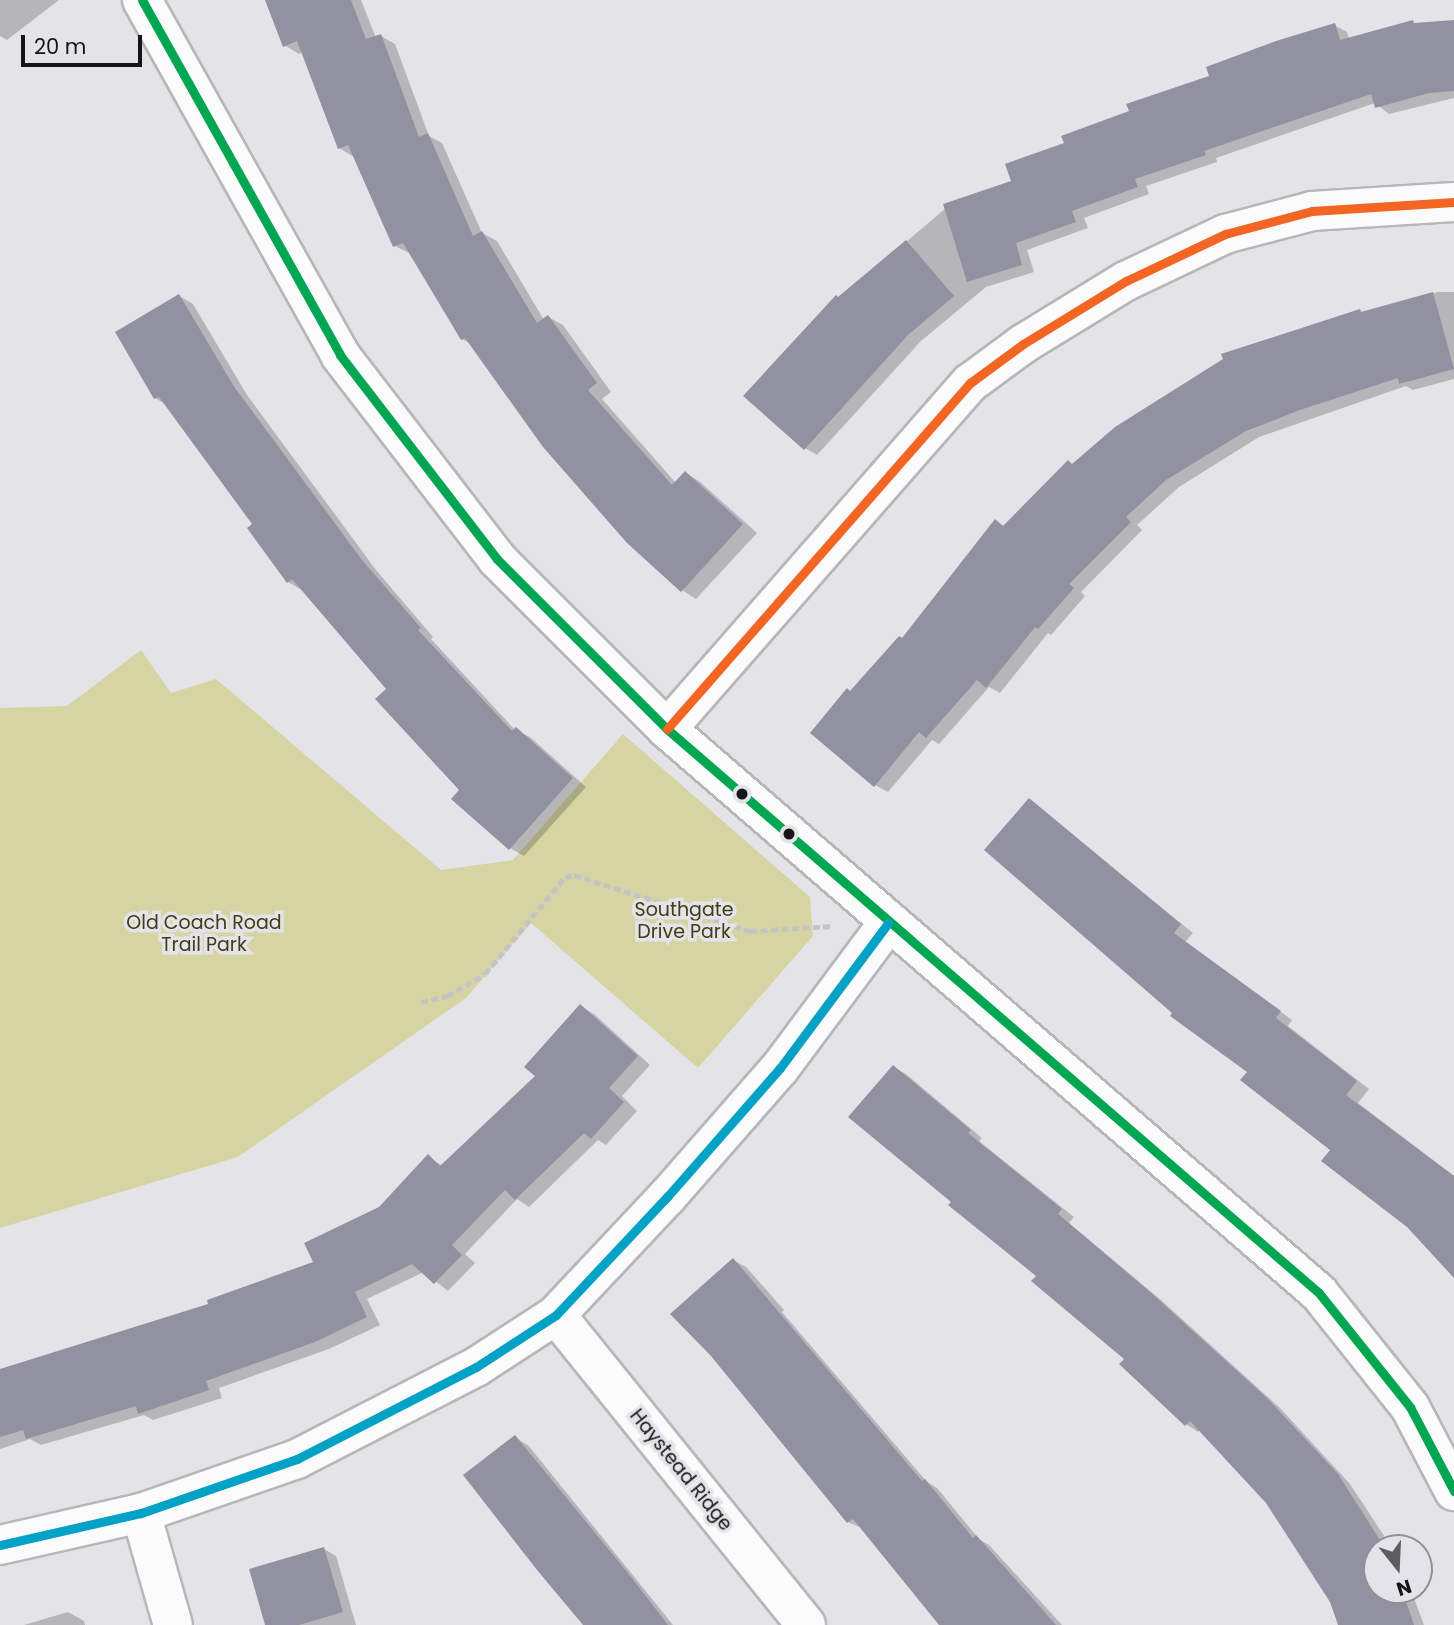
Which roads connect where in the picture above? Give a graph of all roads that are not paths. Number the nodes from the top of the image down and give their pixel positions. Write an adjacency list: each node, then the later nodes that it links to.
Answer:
1 (142, 0): 3 (street)
2 (1454, 202): 3 (street)
3 (667, 729): 4 (street)
4 (888, 923): 5 (street); 6 (street)
5 (556, 1315): 7 (street); 10 (street, Haystead Ridge)
6 (1454, 1490)
7 (141, 1513): 8 (street); 9 (street)
8 (0, 1545)
9 (173, 1625)
10 (806, 1625)

